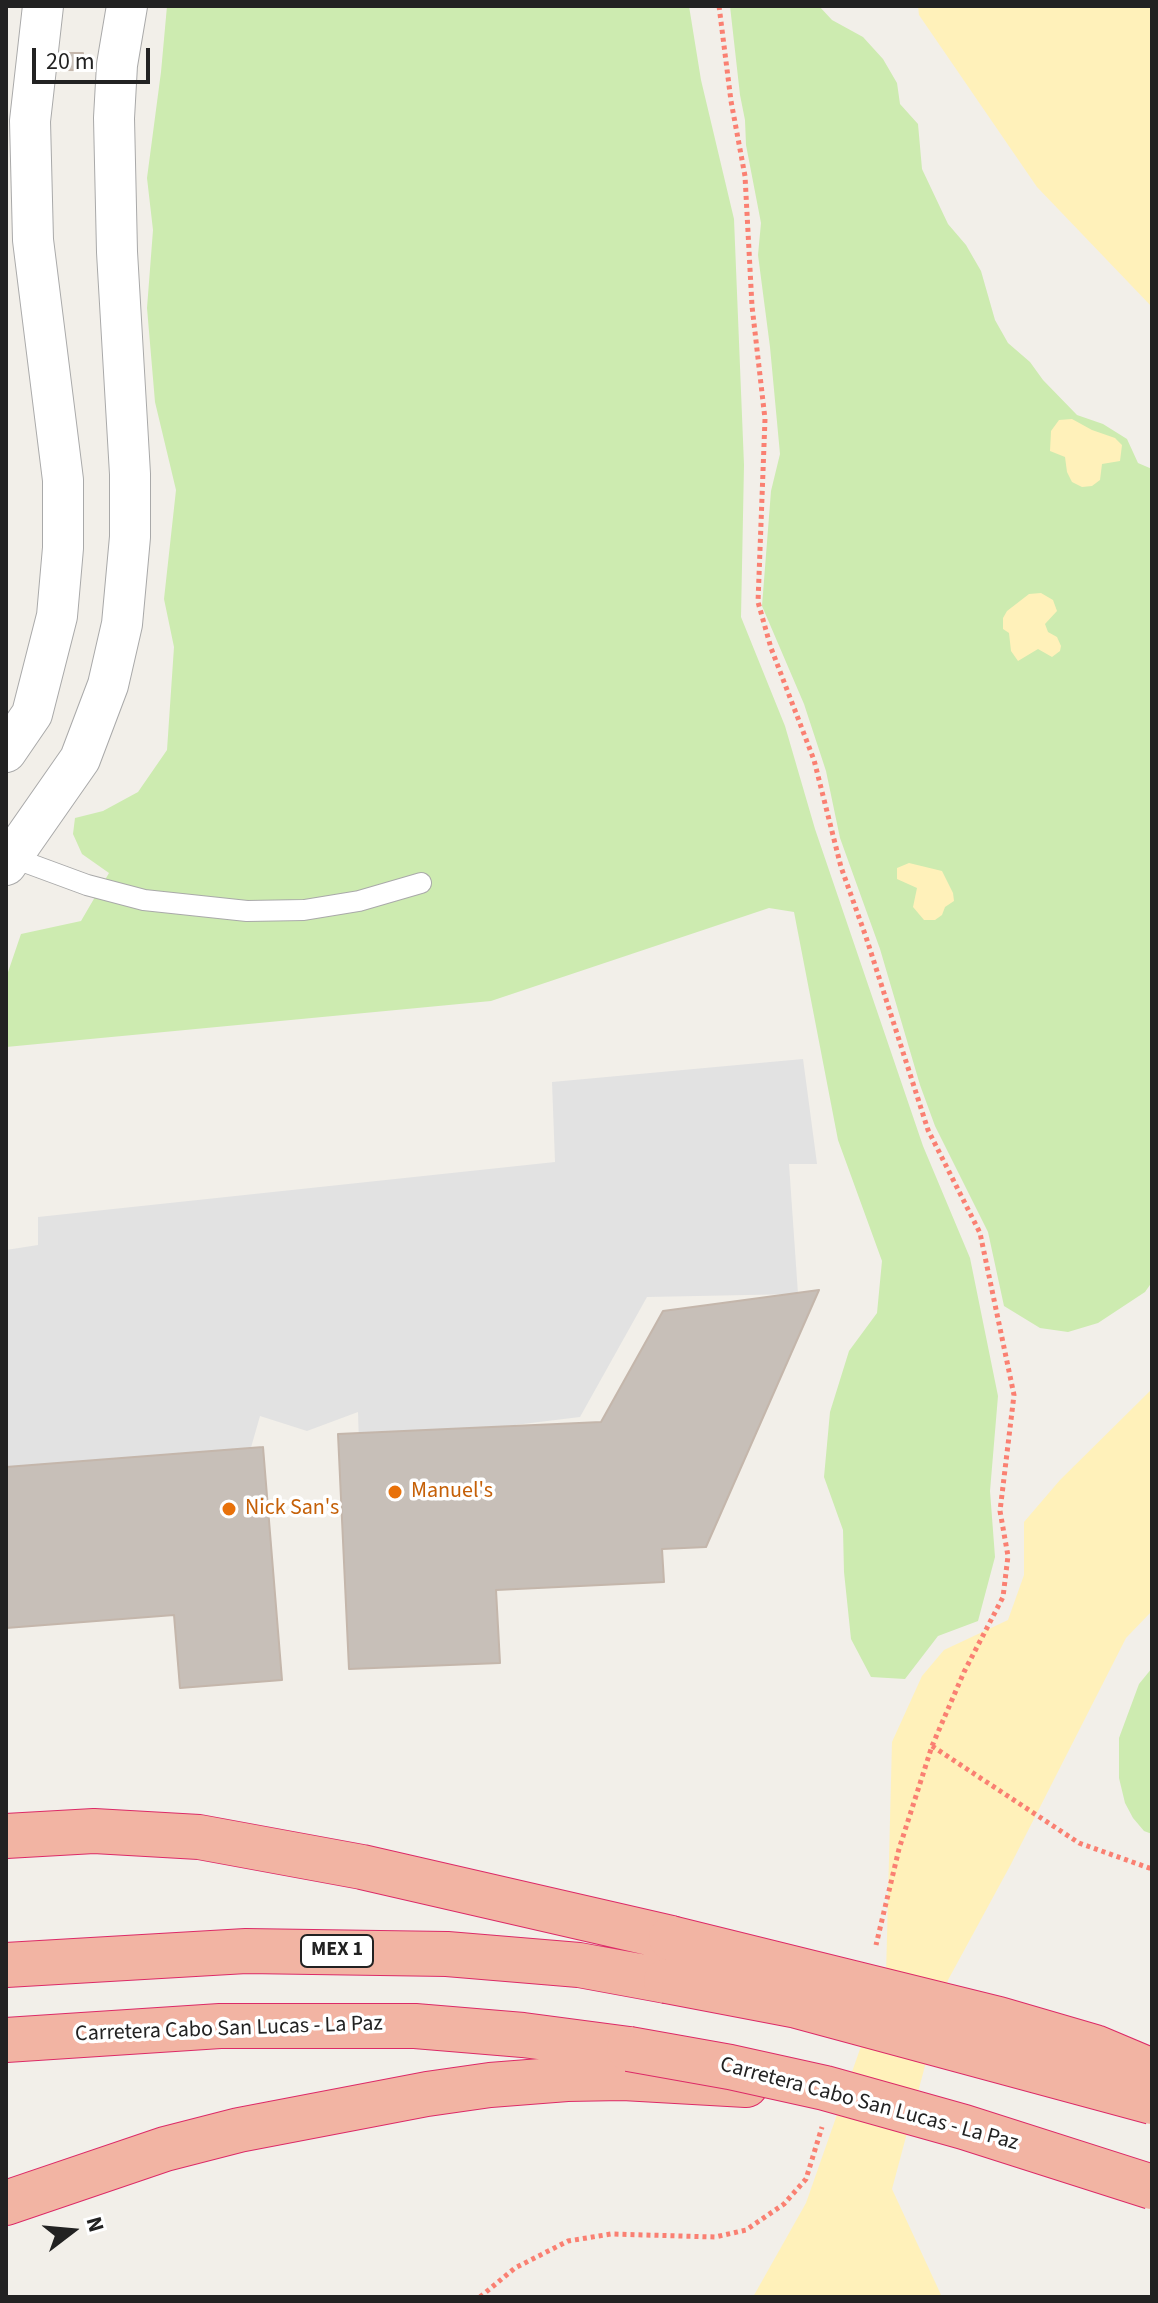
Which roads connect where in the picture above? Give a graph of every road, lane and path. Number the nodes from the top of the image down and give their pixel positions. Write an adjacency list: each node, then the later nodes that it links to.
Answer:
1 (43, 6): 4 (street)
2 (127, 6): 5 (street)
3 (719, 6): 7 (path)
4 (6, 752)
5 (8, 858): 6 (lane)
6 (421, 883)
7 (932, 1746): 9 (path); 10 (path)
8 (6, 1836): 14 (highway, bridge)
9 (1152, 1869)
10 (874, 1951)
11 (6, 1965): 15 (highway, MEX 1, bridge)
12 (6, 2040): 13 (highway, Carretera Cabo San Lucas - La Paz)
13 (626, 2064): 17 (highway, Carretera Cabo San Lucas - La Paz, bridge); 18 (highway)
14 (1152, 2071)
15 (1152, 2102)
16 (806, 2179): 19 (path)
17 (1152, 2187)
18 (6, 2203)
19 (480, 2297)

